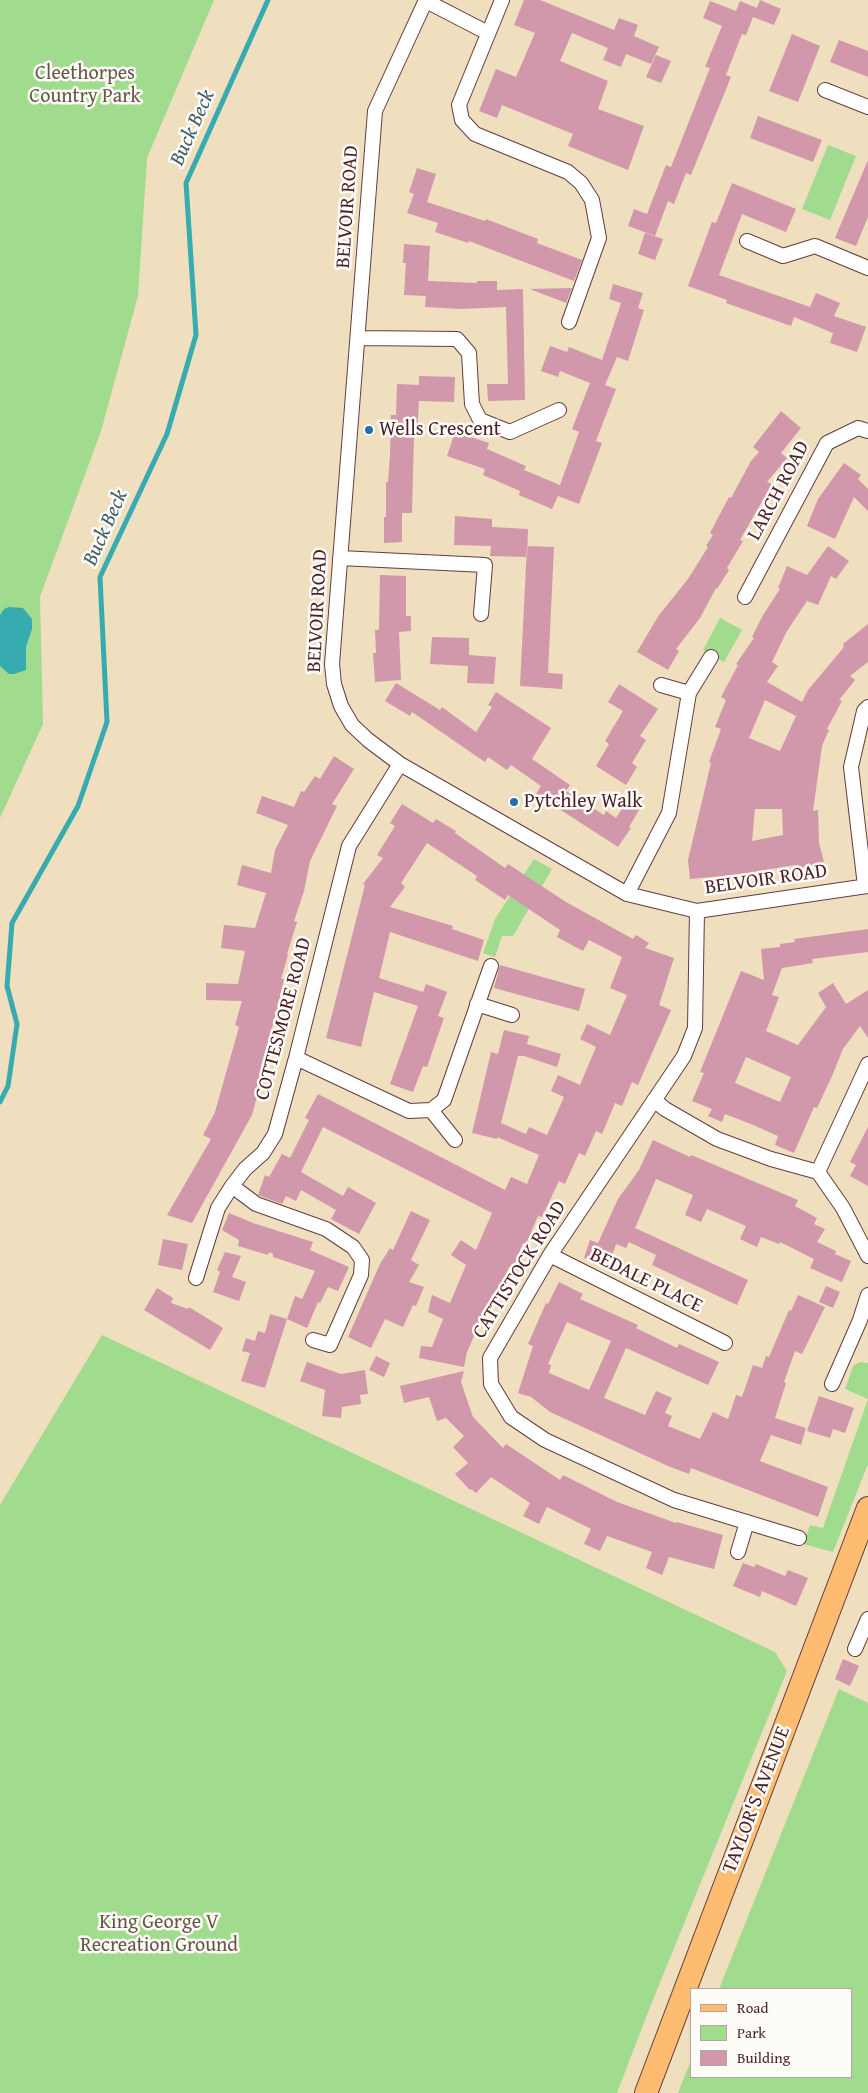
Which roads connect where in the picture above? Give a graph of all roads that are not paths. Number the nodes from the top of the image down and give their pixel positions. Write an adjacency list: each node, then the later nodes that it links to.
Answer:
1 (426, 0): 3 (street); 9 (street, BELVOIR ROAD)
2 (502, 0): 3 (street)
3 (488, 33): 8 (street)
4 (825, 90): 5 (street)
5 (868, 107)
6 (747, 241): 7 (street)
7 (868, 268)
8 (568, 322)
9 (358, 338): 10 (street); 12 (street, BELVOIR ROAD)
10 (559, 410)
11 (868, 431): 13 (street, LARCH ROAD)
12 (340, 558): 14 (street); 19 (street, BELVOIR ROAD)
13 (745, 597)
14 (481, 614)
15 (712, 657): 17 (street)
16 (661, 685): 17 (street)
17 (689, 693): 21 (street)
18 (868, 707): 20 (street)
19 (400, 764): 21 (street, BELVOIR ROAD); 26 (street, COTTESMORE ROAD)
20 (867, 886): 22 (street, BELVOIR ROAD)
21 (627, 894): 22 (street, BELVOIR ROAD)
22 (697, 911): 28 (street, CATTISTOCK ROAD)
23 (491, 966): 24 (street)
24 (476, 1004): 25 (street); 29 (street)
25 (512, 1015)
26 (296, 1058): 29 (street); 32 (street, COTTESMORE ROAD)
27 (868, 1064): 31 (street)
28 (654, 1100): 31 (street); 33 (street, CATTISTOCK ROAD)
29 (430, 1110): 30 (street)
30 (455, 1140)
31 (818, 1172): 34 (street)
32 (232, 1186): 35 (street, COTTESMORE ROAD); 37 (street)
33 (550, 1255): 38 (street, BEDALE PLACE); 41 (street, CATTISTOCK ROAD)
34 (868, 1256)
35 (196, 1278)
36 (868, 1295): 39 (street)
37 (312, 1340)
38 (725, 1343)
39 (832, 1384)
40 (868, 1508): 46 (main road, TAYLOR'S AVENUE)
41 (747, 1522): 42 (street, CATTISTOCK ROAD); 43 (street)
42 (799, 1538)
43 (738, 1552)
44 (868, 1620): 45 (street)
45 (855, 1649)
46 (646, 2093)

